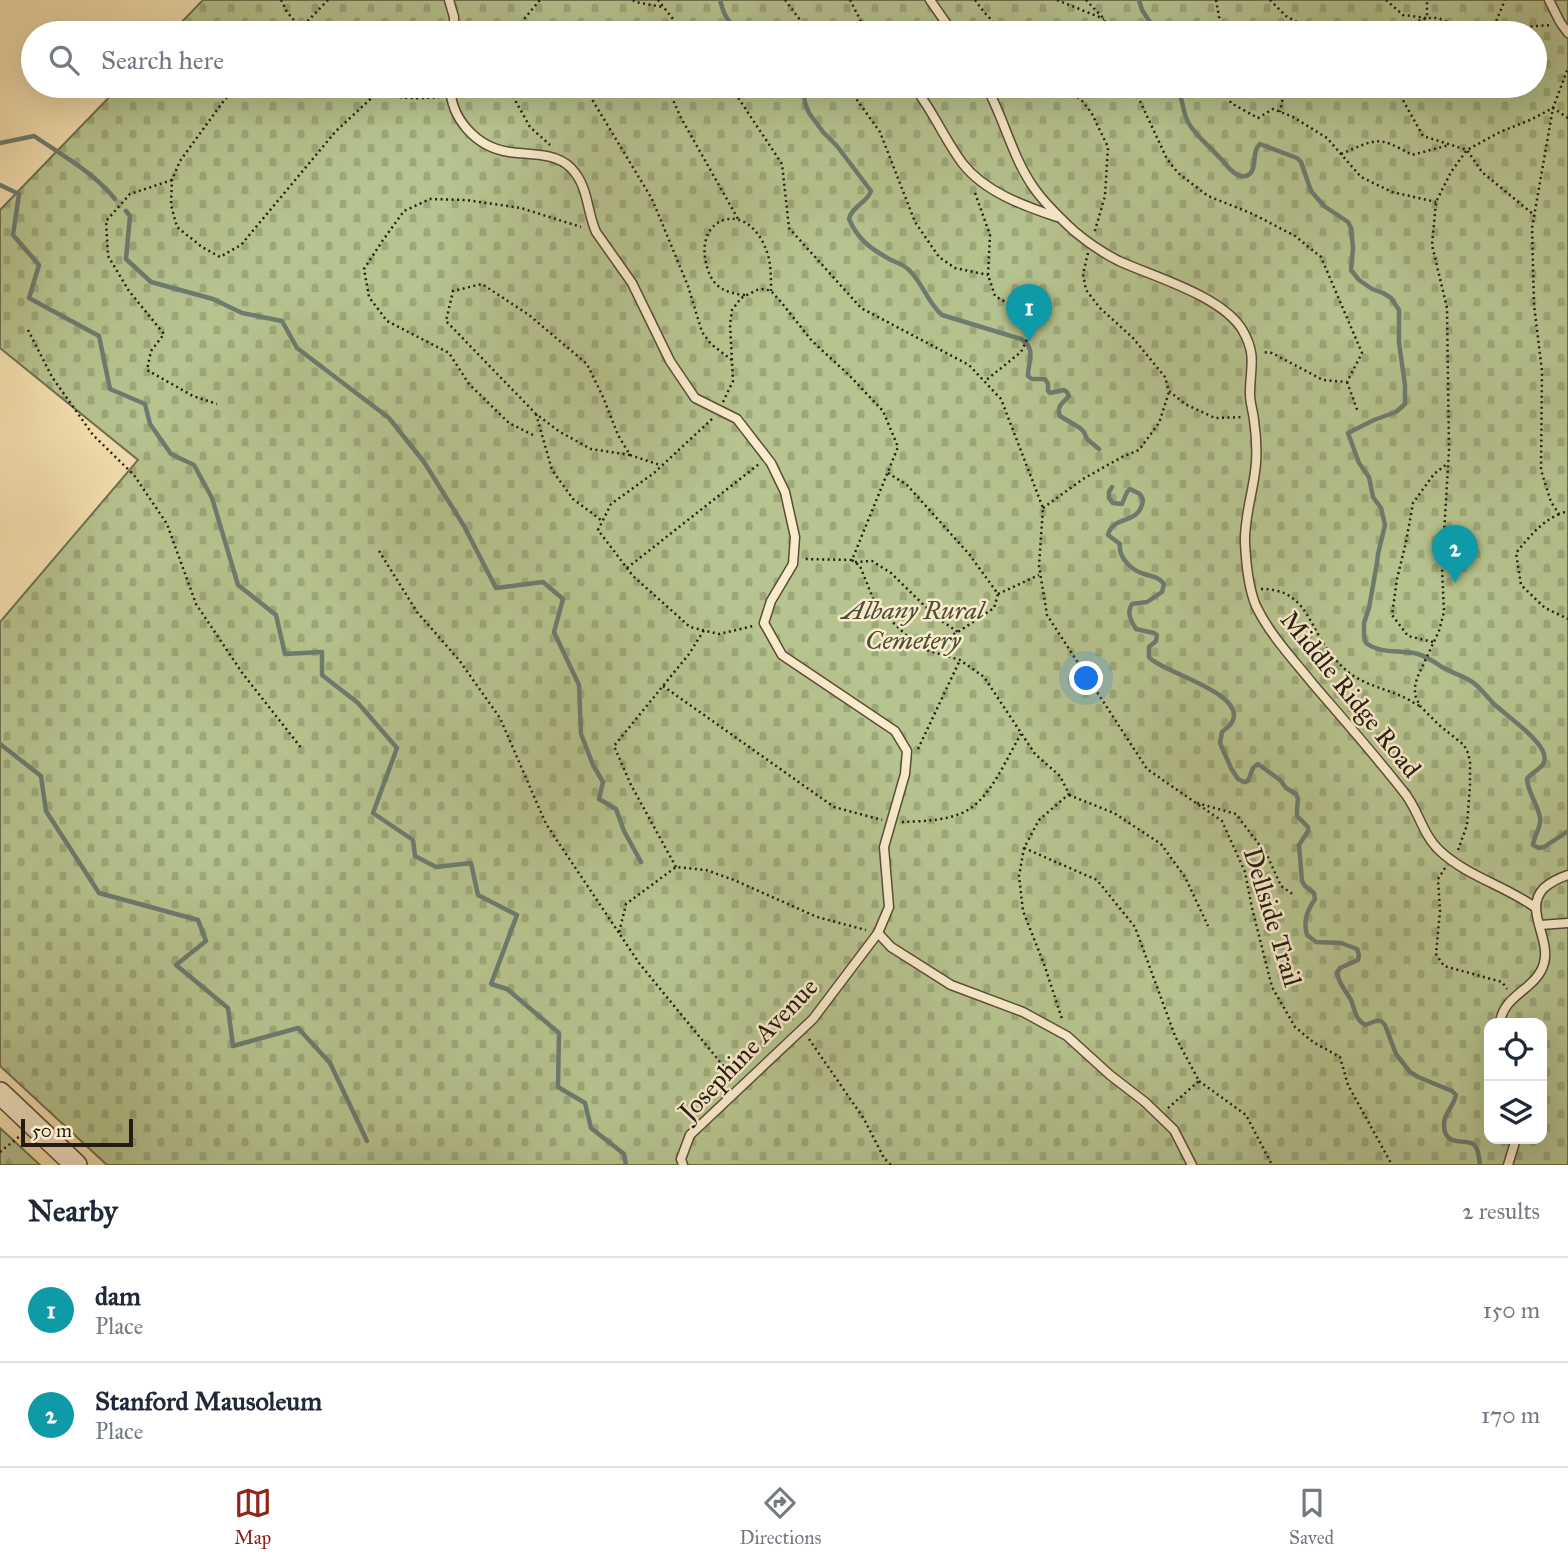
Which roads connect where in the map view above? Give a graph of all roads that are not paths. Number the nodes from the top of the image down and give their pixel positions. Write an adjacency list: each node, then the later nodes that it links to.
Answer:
1 (449, 0): 4 (lane)
2 (930, 0): 5 (lane)
3 (1549, 0): 6 (lane)
4 (454, 21)
5 (945, 21)
6 (1568, 33)
7 (451, 98): 15 (lane, Josephine Avenue)
8 (922, 98): 10 (lane)
9 (993, 98): 10 (lane)
10 (1059, 218): 12 (lane, Middle Ridge Road)
11 (1568, 875): 12 (lane)
12 (1536, 908): 14 (lane)
13 (1568, 923): 14 (lane)
14 (1540, 925): 16 (lane)
15 (878, 933): 20 (lane, Josephine Avenue); 21 (lane)
16 (1501, 1018)
17 (0, 1093): 19 (street)
18 (1514, 1144): 22 (lane)
19 (76, 1165)
20 (683, 1165)
21 (1192, 1165)
22 (1508, 1165)

